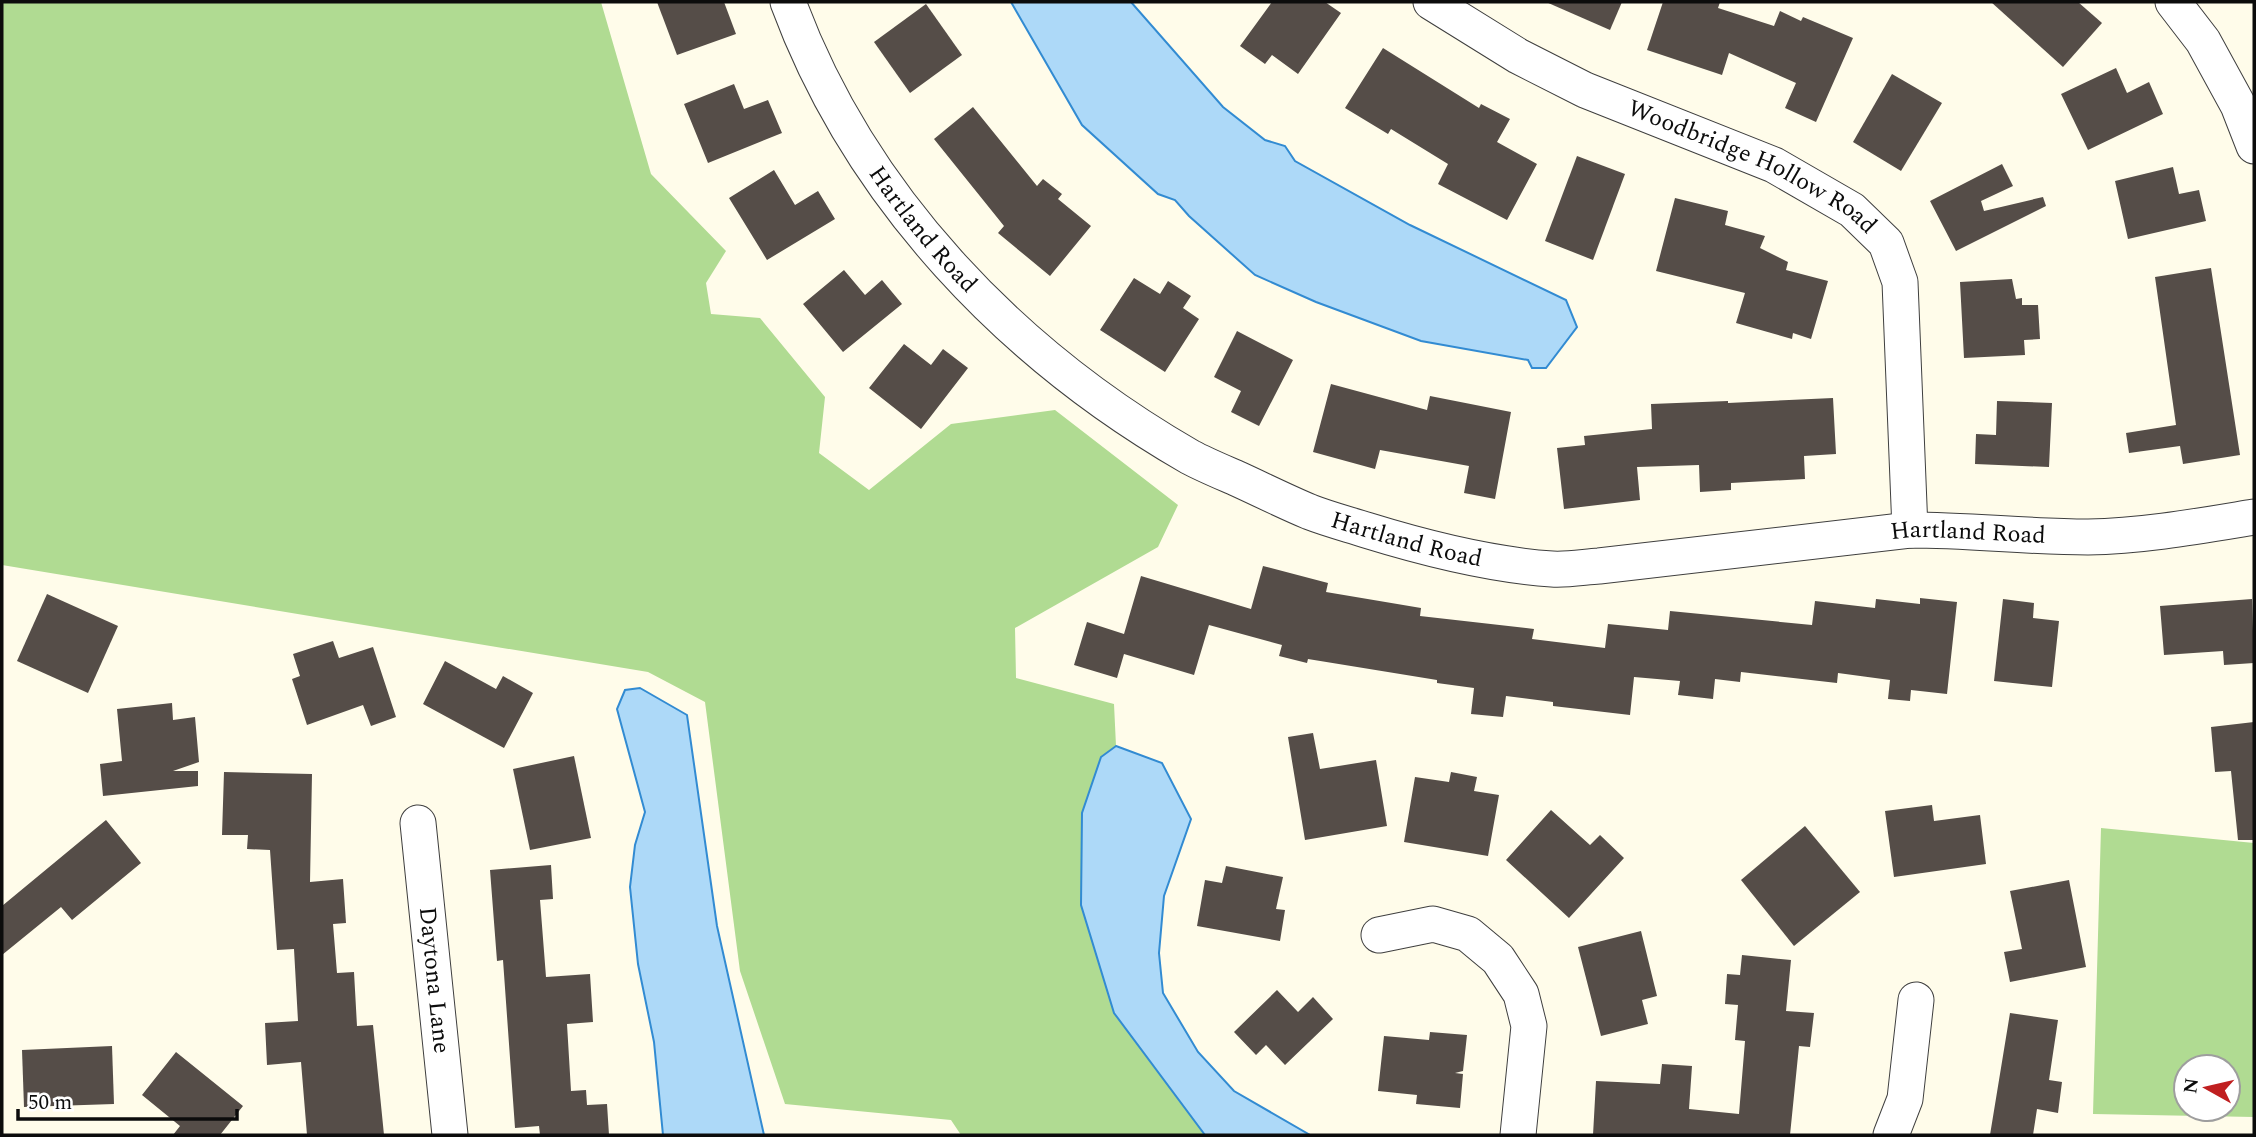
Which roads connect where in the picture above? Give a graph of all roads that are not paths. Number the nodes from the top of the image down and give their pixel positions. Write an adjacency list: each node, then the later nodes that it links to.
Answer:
1 (788, 2): 6 (street, Hartland Road)
2 (1431, 2): 6 (street, Woodbridge Hollow Road)
3 (2173, 2): 4 (street)
4 (2254, 146)
5 (2254, 517): 6 (street, Hartland Road)
6 (1910, 530)
7 (418, 823): 10 (street, Daytona Lane)
8 (1379, 935): 11 (street)
9 (1916, 1000): 12 (street)
10 (450, 1135)
11 (1518, 1135)
12 (1891, 1135)

